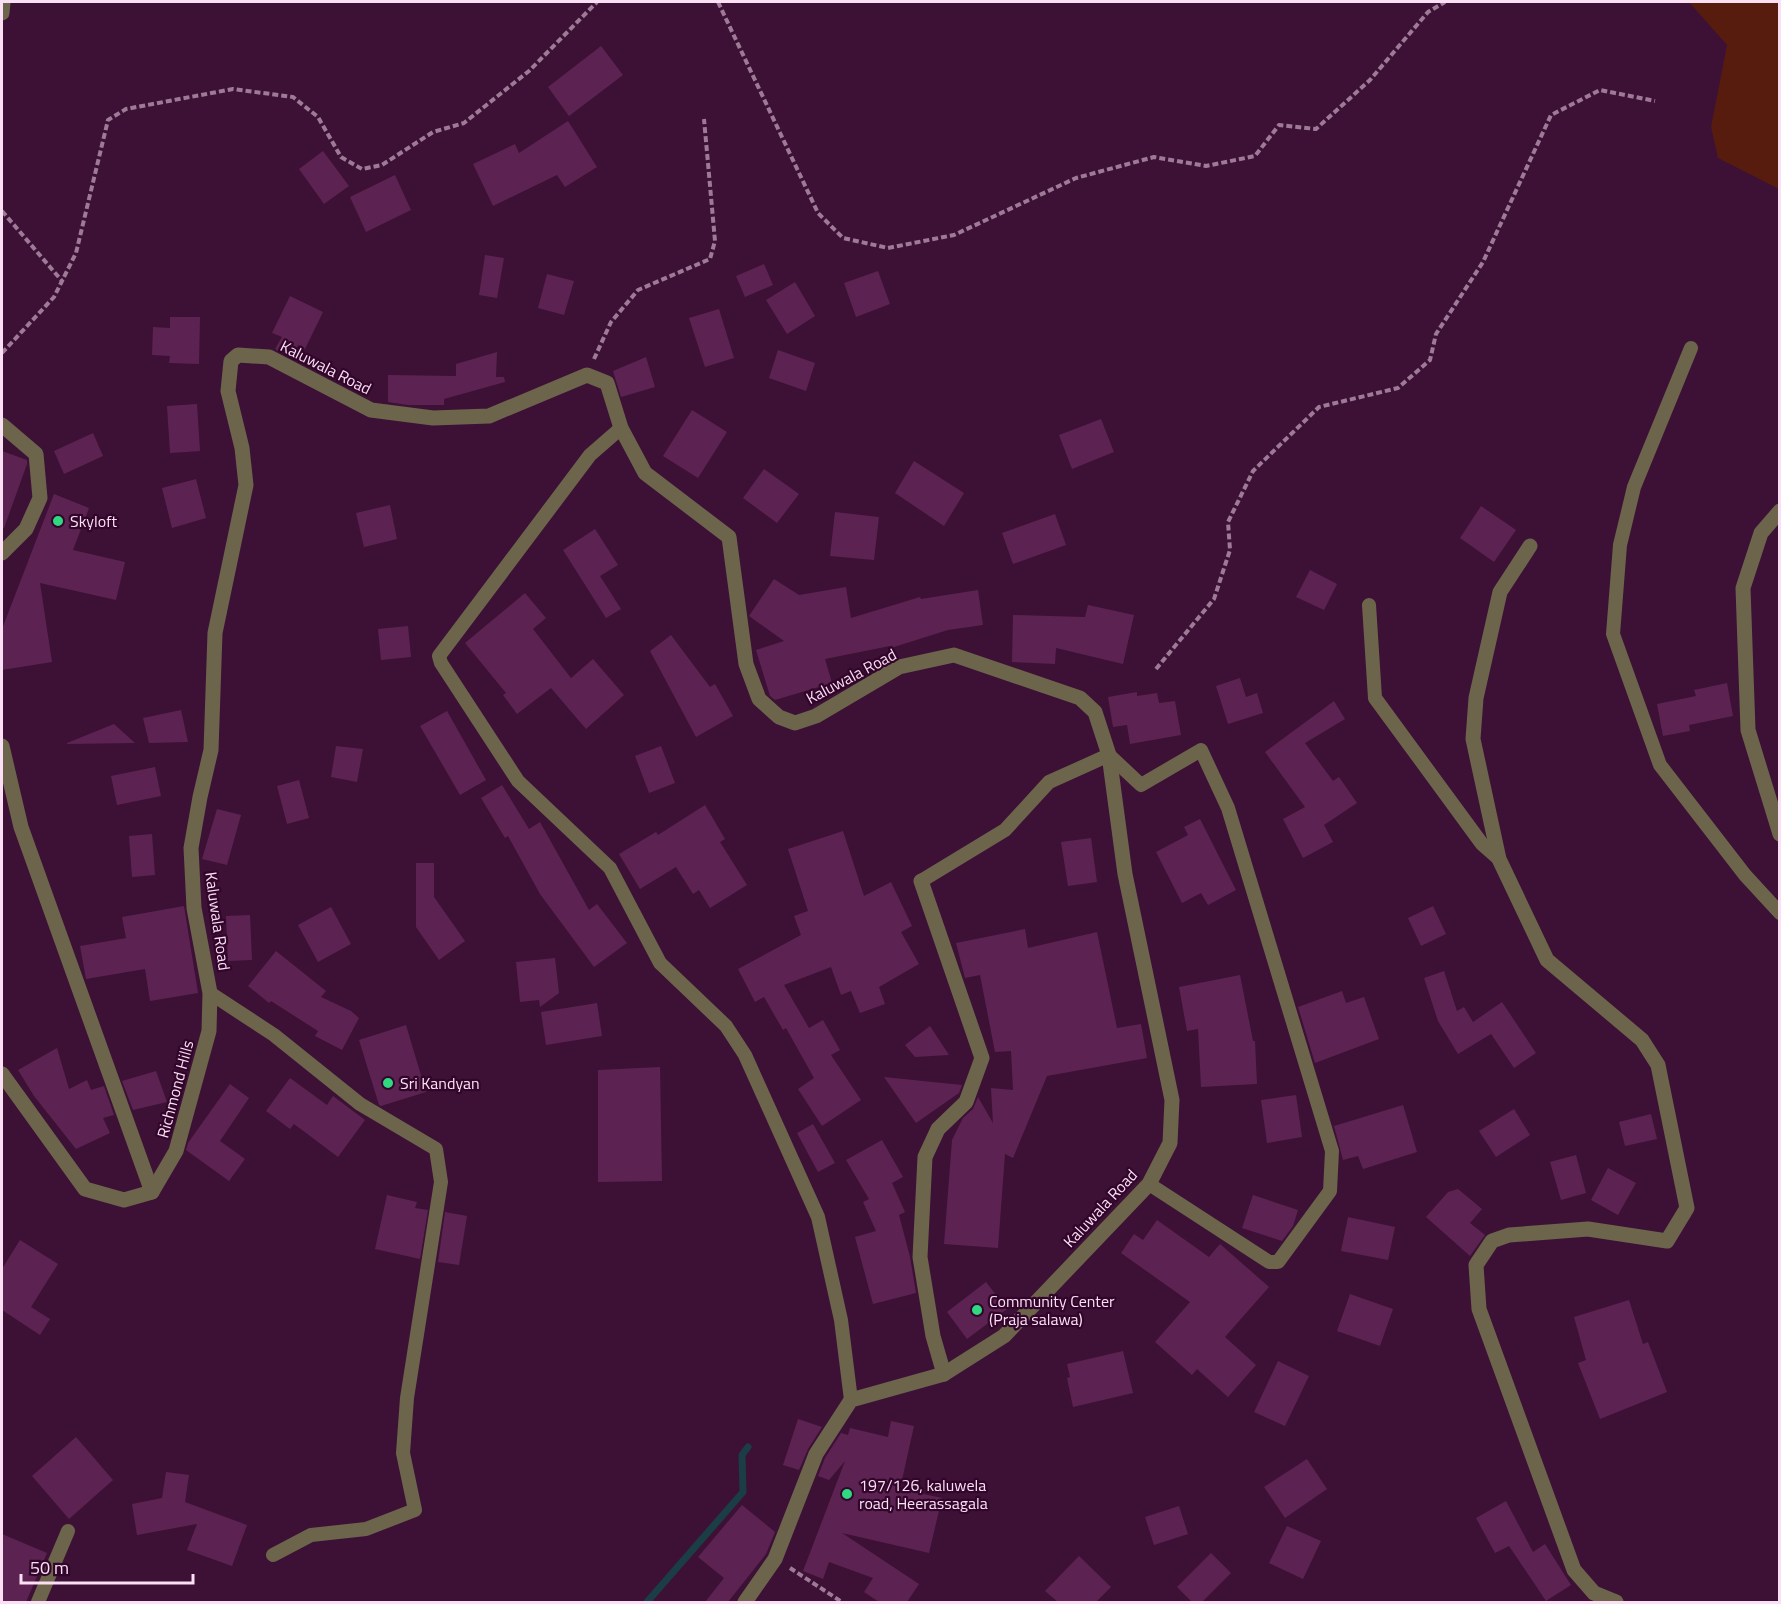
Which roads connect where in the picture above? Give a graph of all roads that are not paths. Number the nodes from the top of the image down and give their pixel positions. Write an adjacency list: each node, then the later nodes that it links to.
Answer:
1 (3, 2): 2 (street)
2 (2, 13)
3 (1691, 348): 15 (lane)
4 (2, 425): 8 (street)
5 (621, 428): 11 (street, Kaluwala Road); 16 (street, Kaluwala Road); 21 (lane)
6 (1779, 511): 12 (street)
7 (1530, 546): 13 (street)
8 (2, 553)
9 (1369, 605): 13 (lane)
10 (2, 746): 19 (street)
11 (1109, 755): 14 (lane); 18 (street, Kaluwala Road); 18 (lane)
12 (1779, 834)
13 (1499, 860): 26 (street)
14 (921, 880): 20 (street)
15 (1779, 914)
16 (210, 993): 19 (street, Richmond Hills); 23 (lane)
17 (2, 1074): 19 (street)
18 (1149, 1184): 20 (street, Kaluwala Road)
19 (152, 1192)
20 (944, 1374): 21 (street, Kaluwala Road)
21 (851, 1400): 25 (street)
22 (68, 1531): 24 (lane)
23 (273, 1555)
24 (38, 1602)
25 (745, 1602)
26 (1617, 1602)

